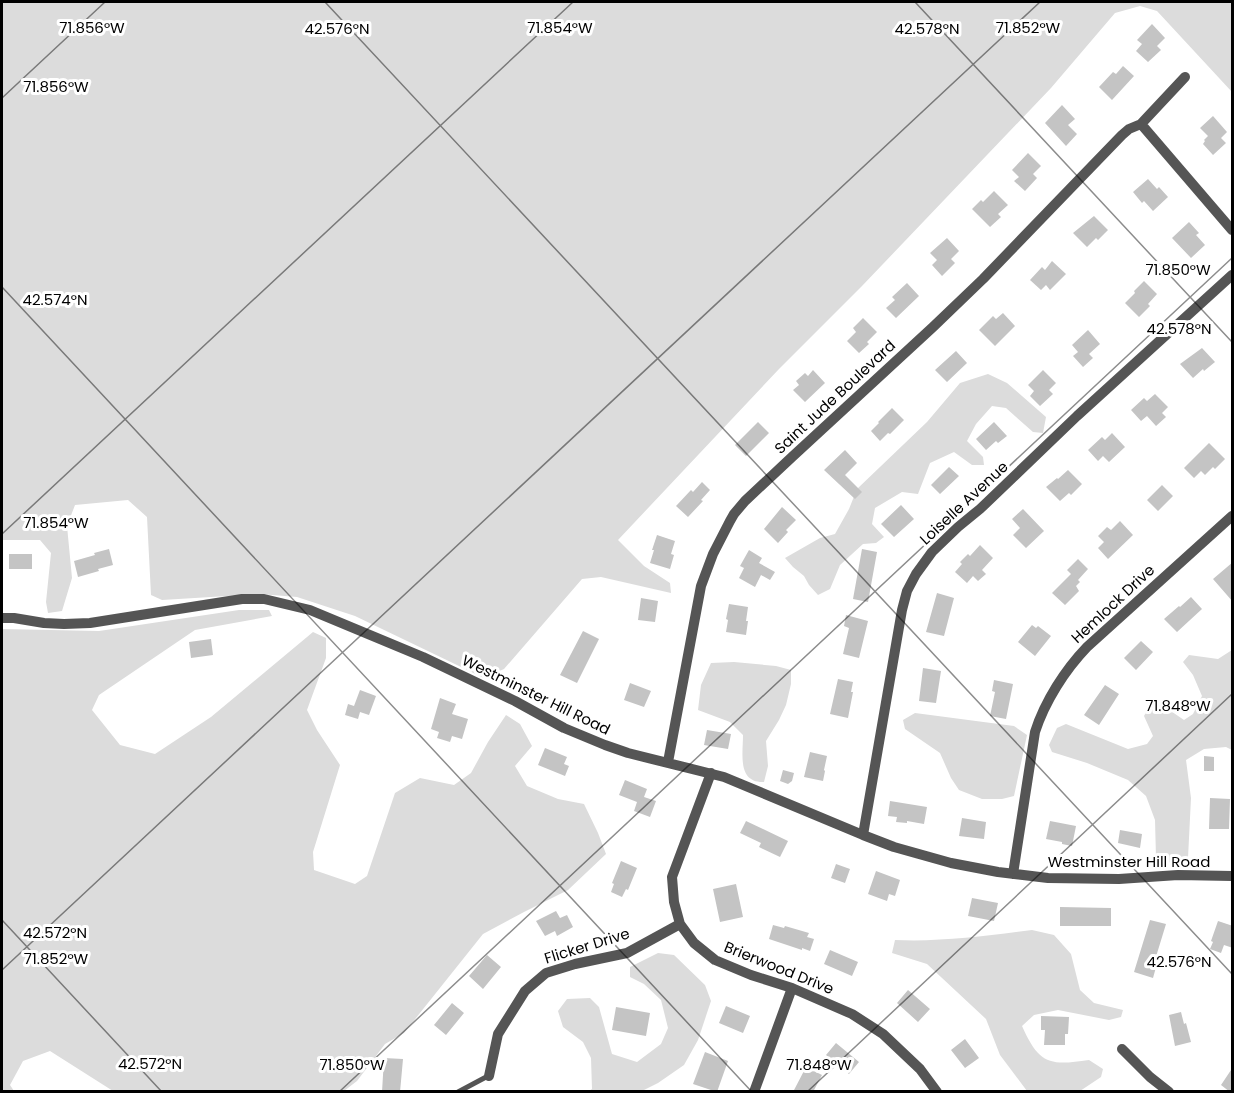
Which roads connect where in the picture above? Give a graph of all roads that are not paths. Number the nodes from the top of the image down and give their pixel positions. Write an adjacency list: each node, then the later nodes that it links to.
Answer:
1 (1185, 77): 2 (street, Saint Jude Boulevard)
2 (1141, 124): 3 (street); 7 (street, Saint Jude Boulevard)
3 (1233, 230)
4 (1233, 275): 9 (street, Loiselle Avenue)
5 (1233, 516): 10 (street, Hemlock Drive)
6 (2, 618): 7 (street, Westminster Hill Road)
7 (668, 762): 8 (street, Westminster Hill Road)
8 (711, 773): 9 (street, Westminster Hill Road); 12 (street, Brierwood Drive)
9 (863, 835): 10 (street, Westminster Hill Road)
10 (1013, 874): 11 (street, Westminster Hill Road)
11 (1233, 876)
12 (680, 924): 13 (street, Brierwood Drive); 15 (street, Flicker Drive)
13 (792, 988): 17 (street); 18 (street, Brierwood Drive)
14 (1122, 1049): 19 (street)
15 (489, 1076): 16 (lane)
16 (458, 1092)
17 (754, 1092)
18 (937, 1092)
19 (1169, 1092)

